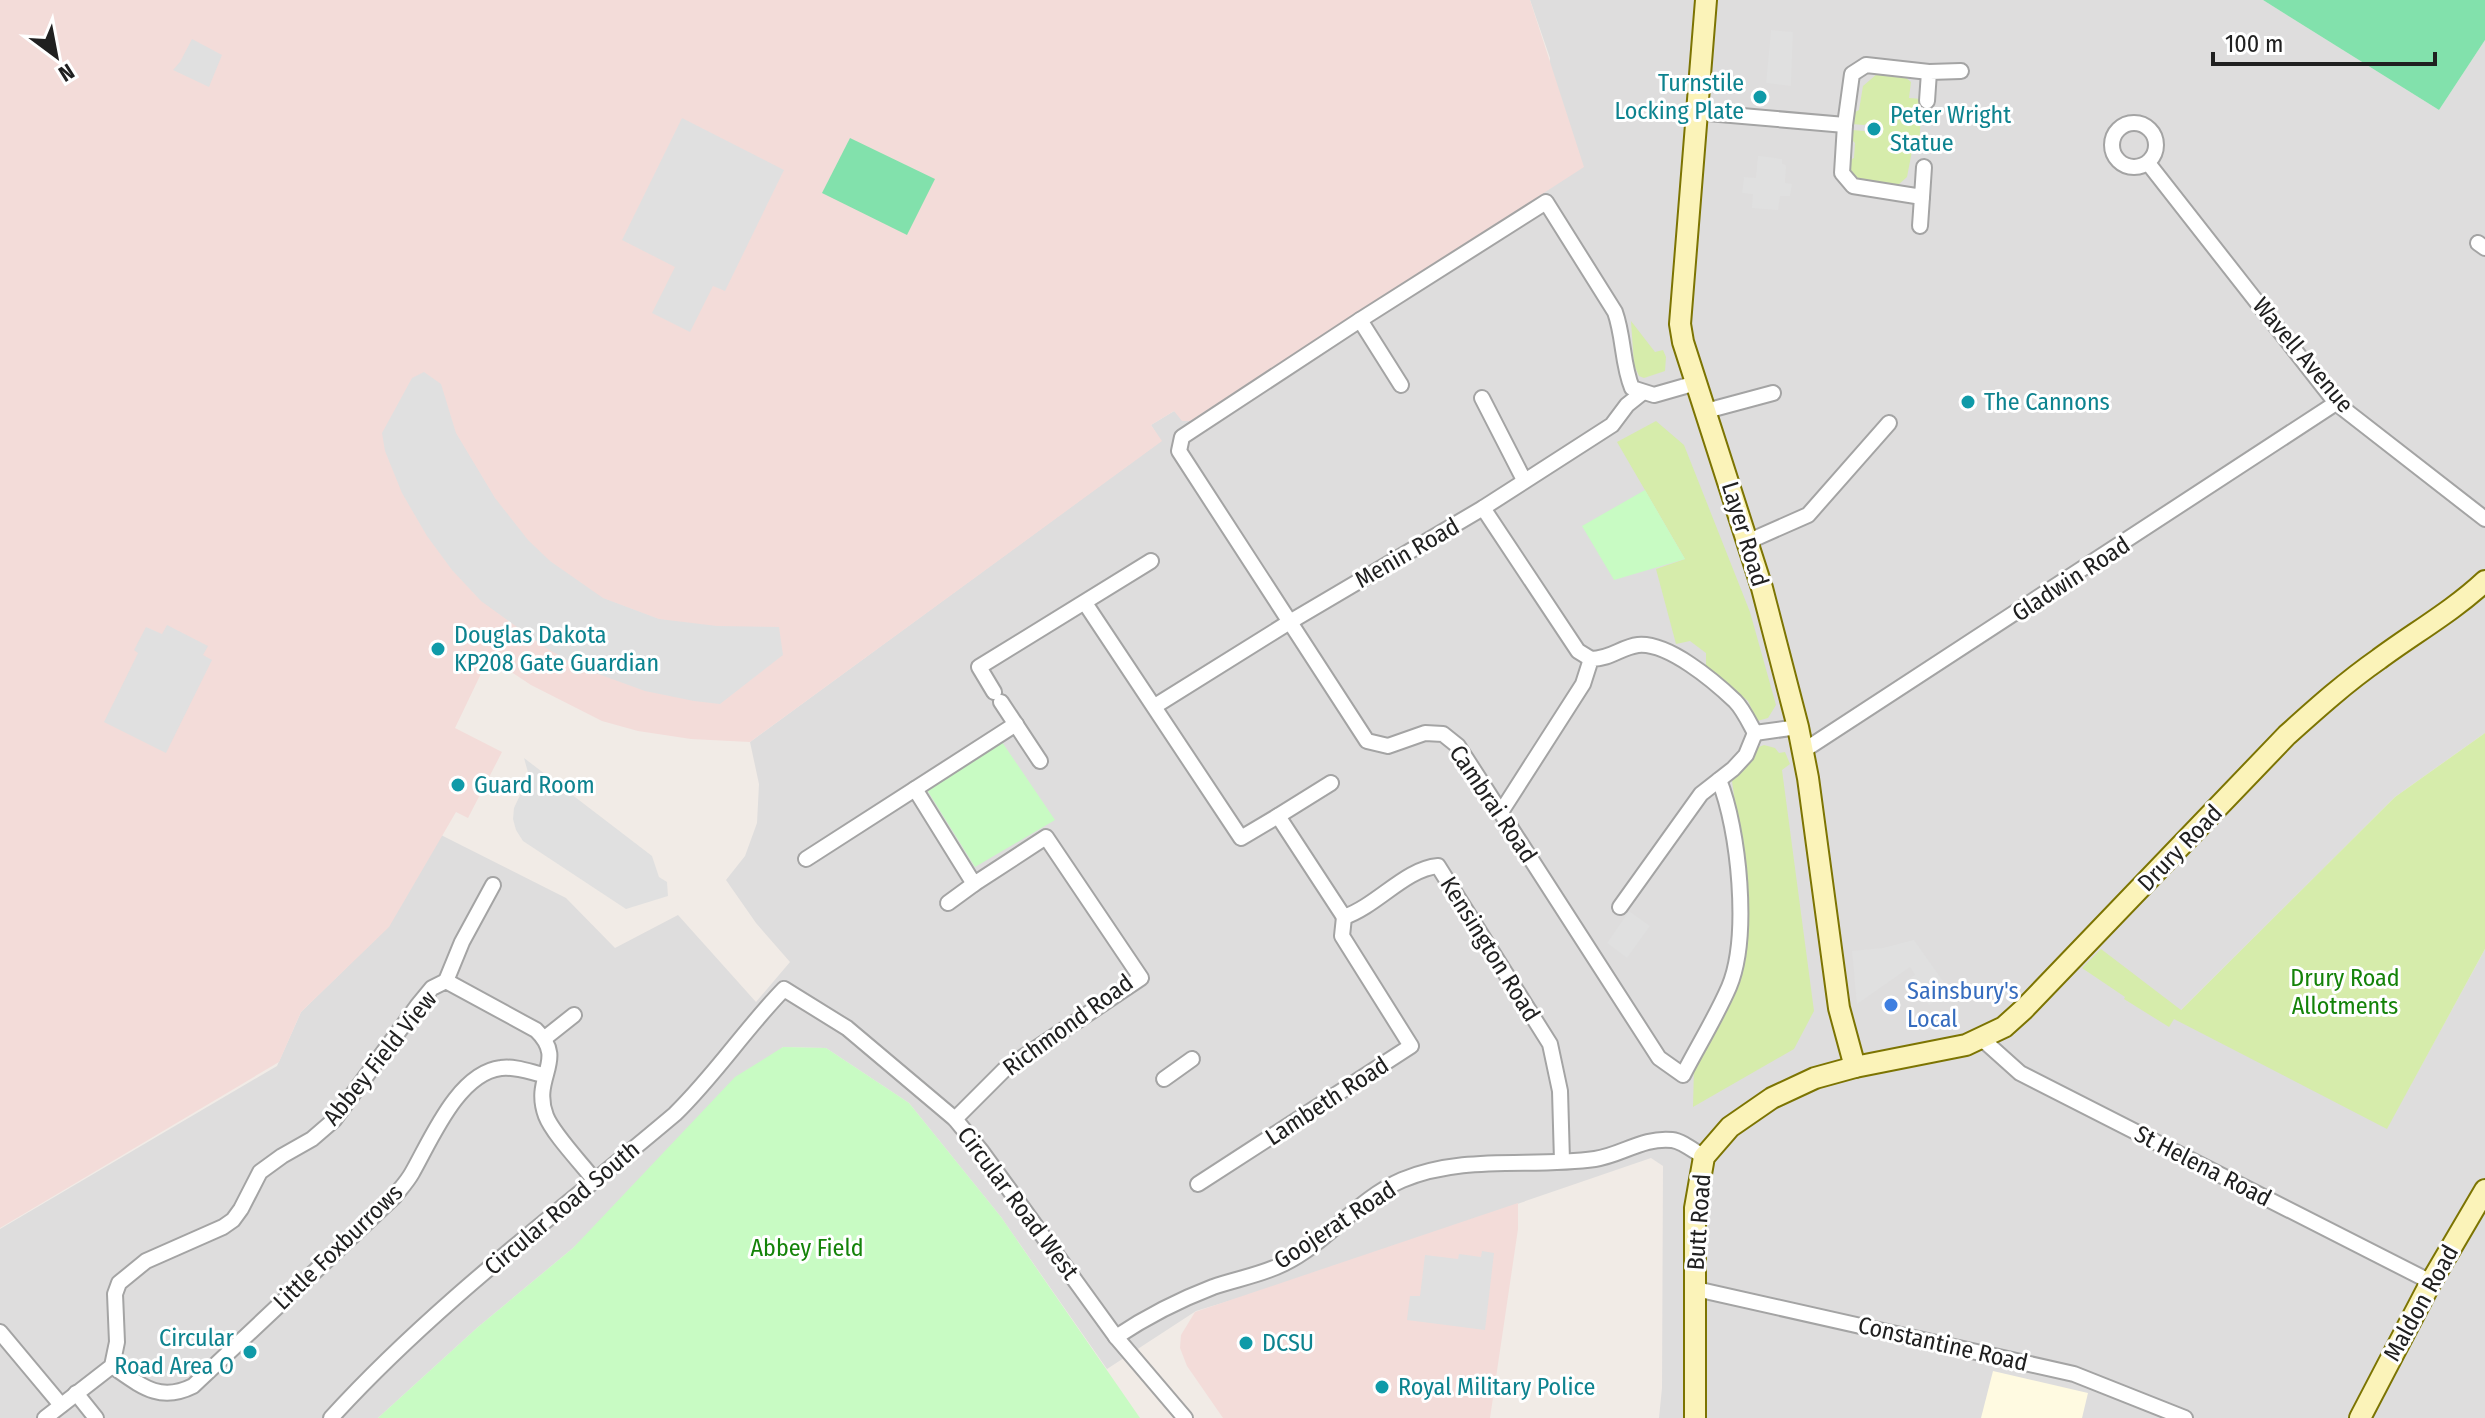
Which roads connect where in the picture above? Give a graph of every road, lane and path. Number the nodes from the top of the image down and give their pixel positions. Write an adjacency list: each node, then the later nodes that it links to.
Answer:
1 (1706, 0): 5 (main road, Layer Road)
2 (1961, 71): 3 (street)
3 (1929, 72): 4 (street); 6 (street)
4 (1927, 101)
5 (1696, 112): 6 (street); 12 (main road, Layer Road)
6 (1845, 125): 9 (street)
7 (2148, 163): 17 (street, Wavell Avenue)
8 (1924, 167): 9 (street)
9 (1922, 197): 10 (street)
10 (1920, 226)
11 (1360, 320): 13 (street); 14 (street); 27 (street, Cambrai Road)
12 (1696, 383): 14 (street); 18 (main road, Layer Road)
13 (1401, 385)
14 (1642, 393): 20 (street, Menin Road)
15 (1773, 393): 18 (street)
16 (1482, 398): 20 (street)
17 (2336, 403): 22 (street, Wavell Avenue); 33 (street, Gladwin Road)
18 (1706, 411): 23 (main road, Layer Road)
19 (1889, 423): 23 (street)
20 (1524, 480): 21 (street, Menin Road)
21 (1483, 508): 27 (street, Menin Road); 28 (street)
22 (2485, 519)
23 (1747, 542): 31 (main road, Layer Road)
24 (1151, 561): 26 (street)
25 (2485, 581): 50 (main road, Drury Road)
26 (1085, 603): 29 (street); 30 (street)
27 (1288, 623): 29 (street, Menin Road); 38 (street, Cambrai Road)
28 (1591, 659): 32 (street); 38 (street)
29 (1155, 706): 39 (street)
30 (1016, 724): 34 (street); 37 (street)
31 (1798, 727): 32 (street); 33 (main road, Layer Road)
32 (1755, 733): 35 (street)
33 (1803, 751): 52 (main road, Layer Road)
34 (1040, 761)
35 (1719, 780): 38 (street, Cambrai Road); 44 (street)
36 (1331, 783): 39 (street)
37 (915, 789): 40 (street); 41 (street)
38 (1501, 812)
39 (1278, 816): 45 (street)
40 (806, 859)
41 (974, 884): 43 (street, Richmond Road); 55 (street, Richmond Road)
42 (493, 885): 46 (street)
43 (948, 903)
44 (1620, 907)
45 (1344, 917): 57 (street, Kensington Road); 59 (street, Lambeth Road)
46 (446, 981): 49 (street, Abbey Field View); 65 (street, Abbey Field View)
47 (784, 989): 55 (street, Circular Road West); 58 (street, Circular Road South)
48 (574, 1015): 49 (street)
49 (545, 1038): 53 (street)
50 (1982, 1039): 52 (main road, Drury Road); 61 (street, St Helena Road)
51 (1192, 1059): 54 (street)
52 (1855, 1067): 56 (main road, Butt Road)
53 (544, 1075): 58 (street); 65 (street, Little Foxburrows)
54 (1164, 1079)
55 (955, 1119): 64 (street, Circular Road West)
56 (1704, 1157): 57 (street, Goojerat Road); 62 (main road, Butt Road)
57 (1562, 1161): 64 (street, Goojerat Road)
58 (595, 1181): 70 (street, Circular Road South)
59 (1198, 1184)
60 (2485, 1190): 61 (main road, Maldon Road)
61 (2431, 1282): 74 (main road, Maldon Road)
62 (1696, 1289): 72 (main road, Butt Road); 73 (street, Constantine Road)
63 (0, 1332): 67 (street)
64 (1116, 1337): 71 (street, Circular Road West)
65 (112, 1366): 66 (street)
66 (76, 1393): 67 (street); 69 (street)
67 (61, 1405): 68 (street)
68 (45, 1418)
69 (96, 1418)
70 (331, 1418)
71 (1185, 1418)
72 (1695, 1418)
73 (2185, 1418)
74 (2360, 1418)

